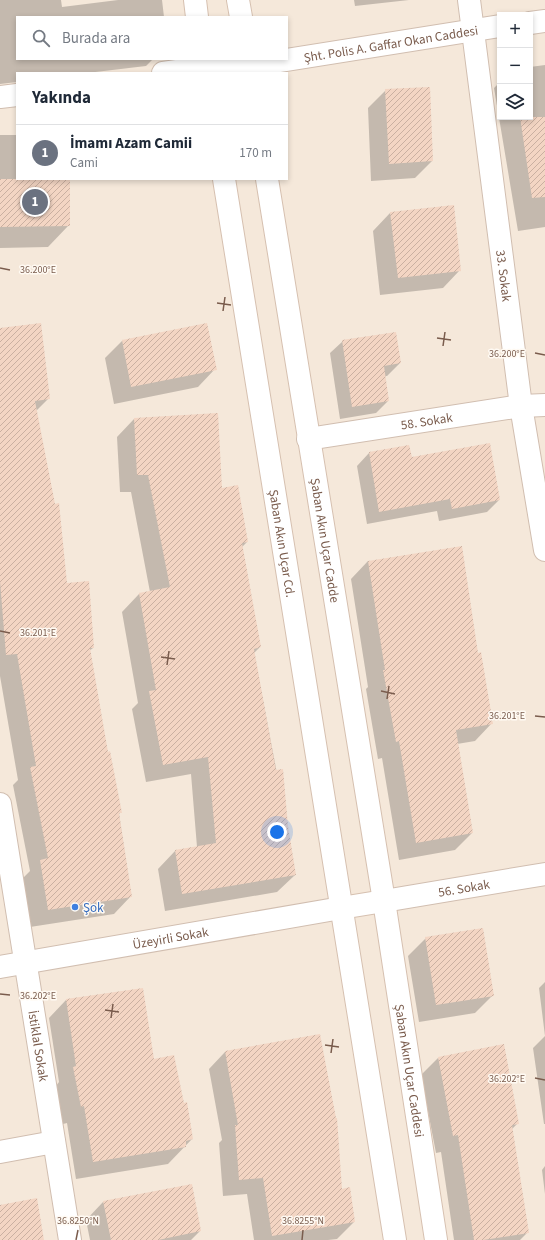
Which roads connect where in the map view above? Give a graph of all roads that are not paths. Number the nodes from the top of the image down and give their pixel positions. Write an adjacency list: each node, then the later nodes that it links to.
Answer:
1 (195, 0): 4 (main road)
2 (238, 0): 5 (main road)
3 (469, 0): 9 (main road, 33. Sokak)
4 (197, 16)
5 (241, 16)
6 (545, 21): 7 (main road)
7 (533, 23)
8 (497, 26): 9 (main road, Şht. Polis A. Gaffar Okan Caddesi)
9 (472, 30): 11 (main road, Şht. Polis A. Gaffar Okan Caddesi); 20 (main road, 33. Sokak)
10 (286, 60): 13 (main road, Şht. Polis A. Gaffar Okan Caddesi)
11 (288, 60)
12 (205, 66): 13 (main road, Şht. Polis A. Gaffar Okan Caddesi); 14 (main road, Şht. Polis A. Gaffar Okan Caddesi)
13 (249, 66)
14 (169, 72)
15 (16, 95): 16 (main road)
16 (0, 97)
17 (224, 180): 26 (main road, Şaban Akın Uçar Cd.)
18 (267, 180): 21 (main road, Şaban Akın Uçar Cadde)
19 (545, 405): 20 (main road, 58. Sokak)
20 (521, 406): 21 (main road, 58. Sokak); 22 (main road, 33. Sokak)
21 (308, 440): 25 (main road, Şaban Akın Uçar Cadde)
22 (545, 550)
23 (0, 804): 27 (main road, İstiklal Sokak)
24 (545, 874): 25 (main road, 56. Sokak)
25 (384, 901): 26 (main road, 56. Sokak); 33 (main road, Şaban Akın Uçar Caddesi)
26 (341, 908): 27 (main road, Üzeyirli Sokak); 32 (main road)
27 (25, 963): 28 (main road, Üzeyirli Sokak); 29 (main road, İstiklal Sokak)
28 (0, 967)
29 (54, 1142): 30 (main road); 31 (main road, İstiklal Sokak)
30 (0, 1152)
31 (70, 1240)
32 (395, 1240)
33 (436, 1240)

